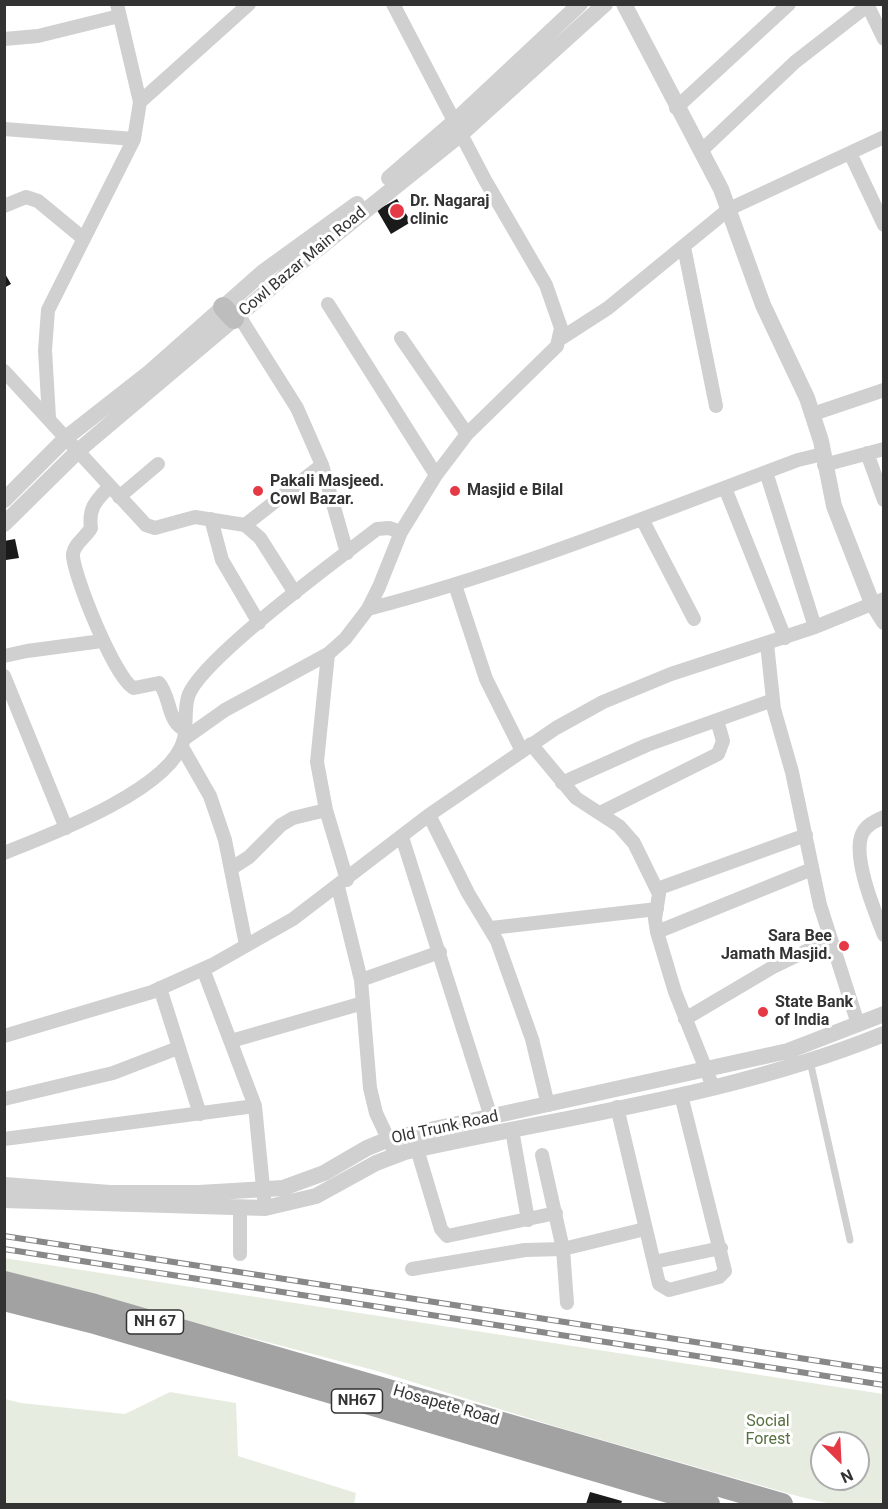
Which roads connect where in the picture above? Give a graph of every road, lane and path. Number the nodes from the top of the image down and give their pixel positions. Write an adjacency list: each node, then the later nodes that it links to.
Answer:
1 (249, 4): 11 (street)
2 (393, 4): 13 (street)
3 (580, 4): 13 (street)
4 (605, 4): 13 (street)
5 (624, 4): 12 (street)
6 (789, 4): 12 (street)
7 (867, 5): 10 (street); 17 (street)
8 (118, 10): 9 (street); 11 (street)
9 (4, 39)
10 (884, 39)
11 (140, 102): 16 (street)
12 (676, 108): 17 (street)
13 (459, 127): 25 (street); 27 (street)
14 (4, 129): 16 (street)
15 (884, 137): 18 (street)
16 (134, 139): 22 (street)
17 (701, 151): 20 (street)
18 (850, 153): 20 (street); 21 (street)
19 (4, 206): 22 (street)
20 (729, 209): 23 (street); 31 (street)
21 (884, 225)
22 (84, 239): 32 (street)
23 (684, 247): 27 (street); 30 (street)
24 (328, 304): 42 (street)
25 (232, 314): 34 (street); 36 (street, Cowl Bazar Main Road); 40 (street)
26 (401, 338): 33 (street)
27 (560, 339): 33 (street)
28 (4, 372): 32 (street)
29 (884, 390): 31 (street)
30 (716, 406)
31 (813, 414): 38 (street)
32 (49, 418): 34 (street)
33 (467, 434): 42 (street)
34 (67, 437): 36 (street); 45 (street)
35 (884, 449): 37 (street)
36 (79, 450): 44 (street); 49 (street, Cowl Bazar Main Road)
37 (867, 453): 38 (street); 46 (street)
38 (824, 459): 41 (street); 55 (street)
39 (158, 464): 44 (street)
40 (322, 465): 50 (street); 52 (street)
41 (766, 472): 43 (street); 60 (street)
42 (436, 475): 51 (street)
43 (724, 488): 48 (street); 61 (street)
44 (115, 491): 47 (street); 62 (street)
45 (4, 500)
46 (884, 500)
47 (211, 519): 50 (street); 59 (street)
48 (642, 519): 53 (street); 57 (street)
49 (4, 524)
50 (245, 525): 54 (street)
51 (401, 532): 52 (street); 56 (street)
52 (347, 553): 54 (street)
53 (455, 585): 56 (street); 70 (street)
54 (295, 593): 59 (street)
55 (878, 601): 58 (street); 60 (street)
56 (368, 609): 64 (street)
57 (694, 619)
58 (884, 622)
59 (259, 623): 69 (street)
60 (815, 627): 61 (street)
61 (785, 639): 63 (street)
62 (102, 641): 65 (street); 69 (street)
63 (767, 644): 67 (street); 70 (street)
64 (328, 654): 69 (street); 72 (street)
65 (4, 656)
66 (4, 676): 76 (street)
67 (773, 700): 68 (street); 77 (street)
68 (717, 720): 71 (street); 73 (street)
69 (184, 738): 76 (street); 80 (street)
70 (526, 748): 71 (street); 74 (street)
71 (562, 783): 73 (street)
72 (326, 810): 80 (street); 82 (street)
73 (600, 813): 83 (street)
74 (429, 815): 78 (street); 85 (street)
75 (884, 817): 87 (street)
76 (66, 828): 79 (street)
77 (806, 835): 81 (street); 83 (street)
78 (402, 837): 82 (street); 90 (street)
79 (4, 853)
80 (232, 868): 89 (street)
81 (812, 869): 86 (street); 88 (street)
82 (343, 883): 89 (street); 92 (street)
83 (657, 888): 84 (street)
84 (657, 909): 85 (street); 86 (street)
85 (491, 928): 108 (street)
86 (657, 932): 96 (street)
87 (884, 935)
88 (829, 940): 96 (street); 97 (street)
89 (246, 945): 91 (street)
90 (440, 952): 92 (street); 111 (street)
91 (203, 969): 93 (street); 100 (street)
92 (361, 980): 94 (street)
93 (160, 988): 99 (street); 101 (street)
94 (363, 1003): 100 (street); 114 (street)
95 (884, 1014): 97 (street, Old Trunk Road)
96 (685, 1019): 103 (street)
97 (858, 1024): 103 (street, Old Trunk Road)
98 (884, 1034): 102 (street)
99 (4, 1036)
100 (231, 1041): 107 (street)
101 (178, 1048): 106 (street); 110 (street)
102 (810, 1060): 104 (street); 125 (lane)
103 (706, 1069): 104 (street); 108 (street, Old Trunk Road)
104 (713, 1087): 105 (street)
105 (681, 1095): 109 (street); 126 (street)
106 (4, 1099)
107 (255, 1106): 110 (street); 118 (street)
108 (548, 1106): 111 (street, Old Trunk Road)
109 (617, 1107): 112 (street); 124 (street)
110 (200, 1114): 113 (street)
111 (491, 1117): 114 (street, Old Trunk Road)
112 (512, 1130): 115 (street); 123 (street)
113 (4, 1139)
114 (392, 1147): 115 (street); 118 (street, Old Trunk Road); 121 (street)
115 (417, 1149): 123 (street)
116 (542, 1155): 122 (street)
117 (4, 1185): 118 (street, Old Trunk Road)
118 (262, 1190): 121 (street)
119 (4, 1200): 120 (street)
120 (240, 1208): 121 (street); 128 (street)
121 (265, 1208)
122 (556, 1213): 123 (street); 127 (street)
123 (528, 1220)
124 (645, 1229): 127 (street); 129 (street)
125 (850, 1240)
126 (721, 1248): 129 (street); 129 (street)
127 (563, 1249): 130 (street); 133 (street)
128 (240, 1254)
129 (654, 1262)
130 (412, 1269)
131 (4, 1282): 134 (highway, Hosapete Road / NH 67)
132 (4, 1300): 135 (highway, Hosapete Road / NH67)
133 (567, 1303)
134 (304, 1365): 136 (highway, Hosapete Road / NH67)
135 (709, 1504)
136 (782, 1504)

